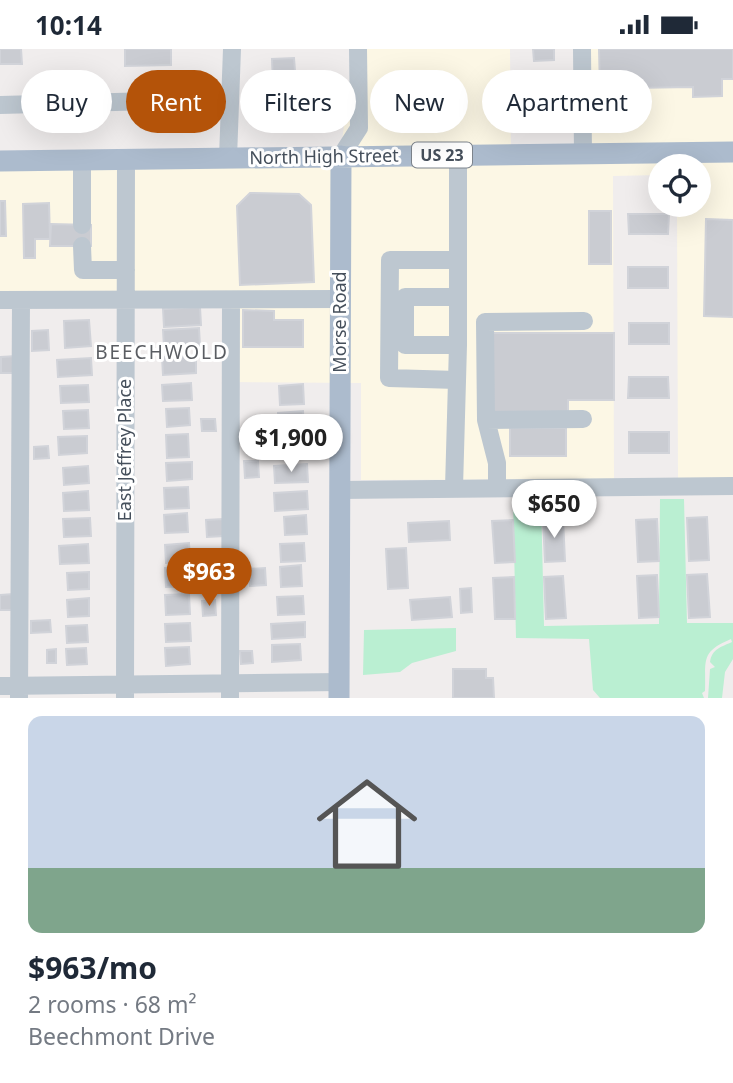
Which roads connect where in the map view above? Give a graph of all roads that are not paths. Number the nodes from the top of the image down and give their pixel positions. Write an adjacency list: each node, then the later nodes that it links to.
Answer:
1 (232, 49): 4 (street)
2 (358, 49): 9 (street)
3 (582, 49): 7 (street)
4 (230, 99): 5 (street); 10 (street)
5 (0, 105)
6 (733, 152): 7 (main road, North High Street / US 23)
7 (583, 154): 8 (main road, North High Street / US 23)
8 (458, 155): 9 (main road, North High Street / US 23); 16 (street)
9 (341, 156): 10 (main road, North High Street); 19 (main road, Morse Road)
10 (228, 158): 11 (main road, North High Street)
11 (126, 159): 12 (main road, North High Street); 17 (street, East Jeffrey Place)
12 (82, 160): 13 (main road, North High Street); 14 (street)
13 (0, 161)
14 (82, 225)
15 (82, 246): 17 (street)
16 (458, 260): 18 (street); 26 (street)
17 (126, 270): 22 (street, East Jeffrey Place)
18 (458, 297): 25 (street); 25 (street)
19 (340, 299): 23 (street); 32 (main road, Morse Road)
20 (0, 300): 21 (street)
21 (21, 300): 22 (street); 37 (street)
22 (126, 300): 23 (street); 35 (street, East Jeffrey Place)
23 (231, 300): 36 (street)
24 (584, 321): 28 (street)
25 (458, 345): 26 (street)
26 (457, 380): 30 (street)
27 (583, 419): 28 (street)
28 (486, 420): 31 (street)
29 (733, 486): 31 (street)
30 (454, 488): 31 (street); 32 (street)
31 (497, 488)
32 (339, 490): 34 (main road, Morse Road)
33 (0, 686): 37 (street)
34 (340, 690): 36 (street)
35 (125, 691): 36 (street); 37 (street)
36 (230, 691)
37 (19, 692)

